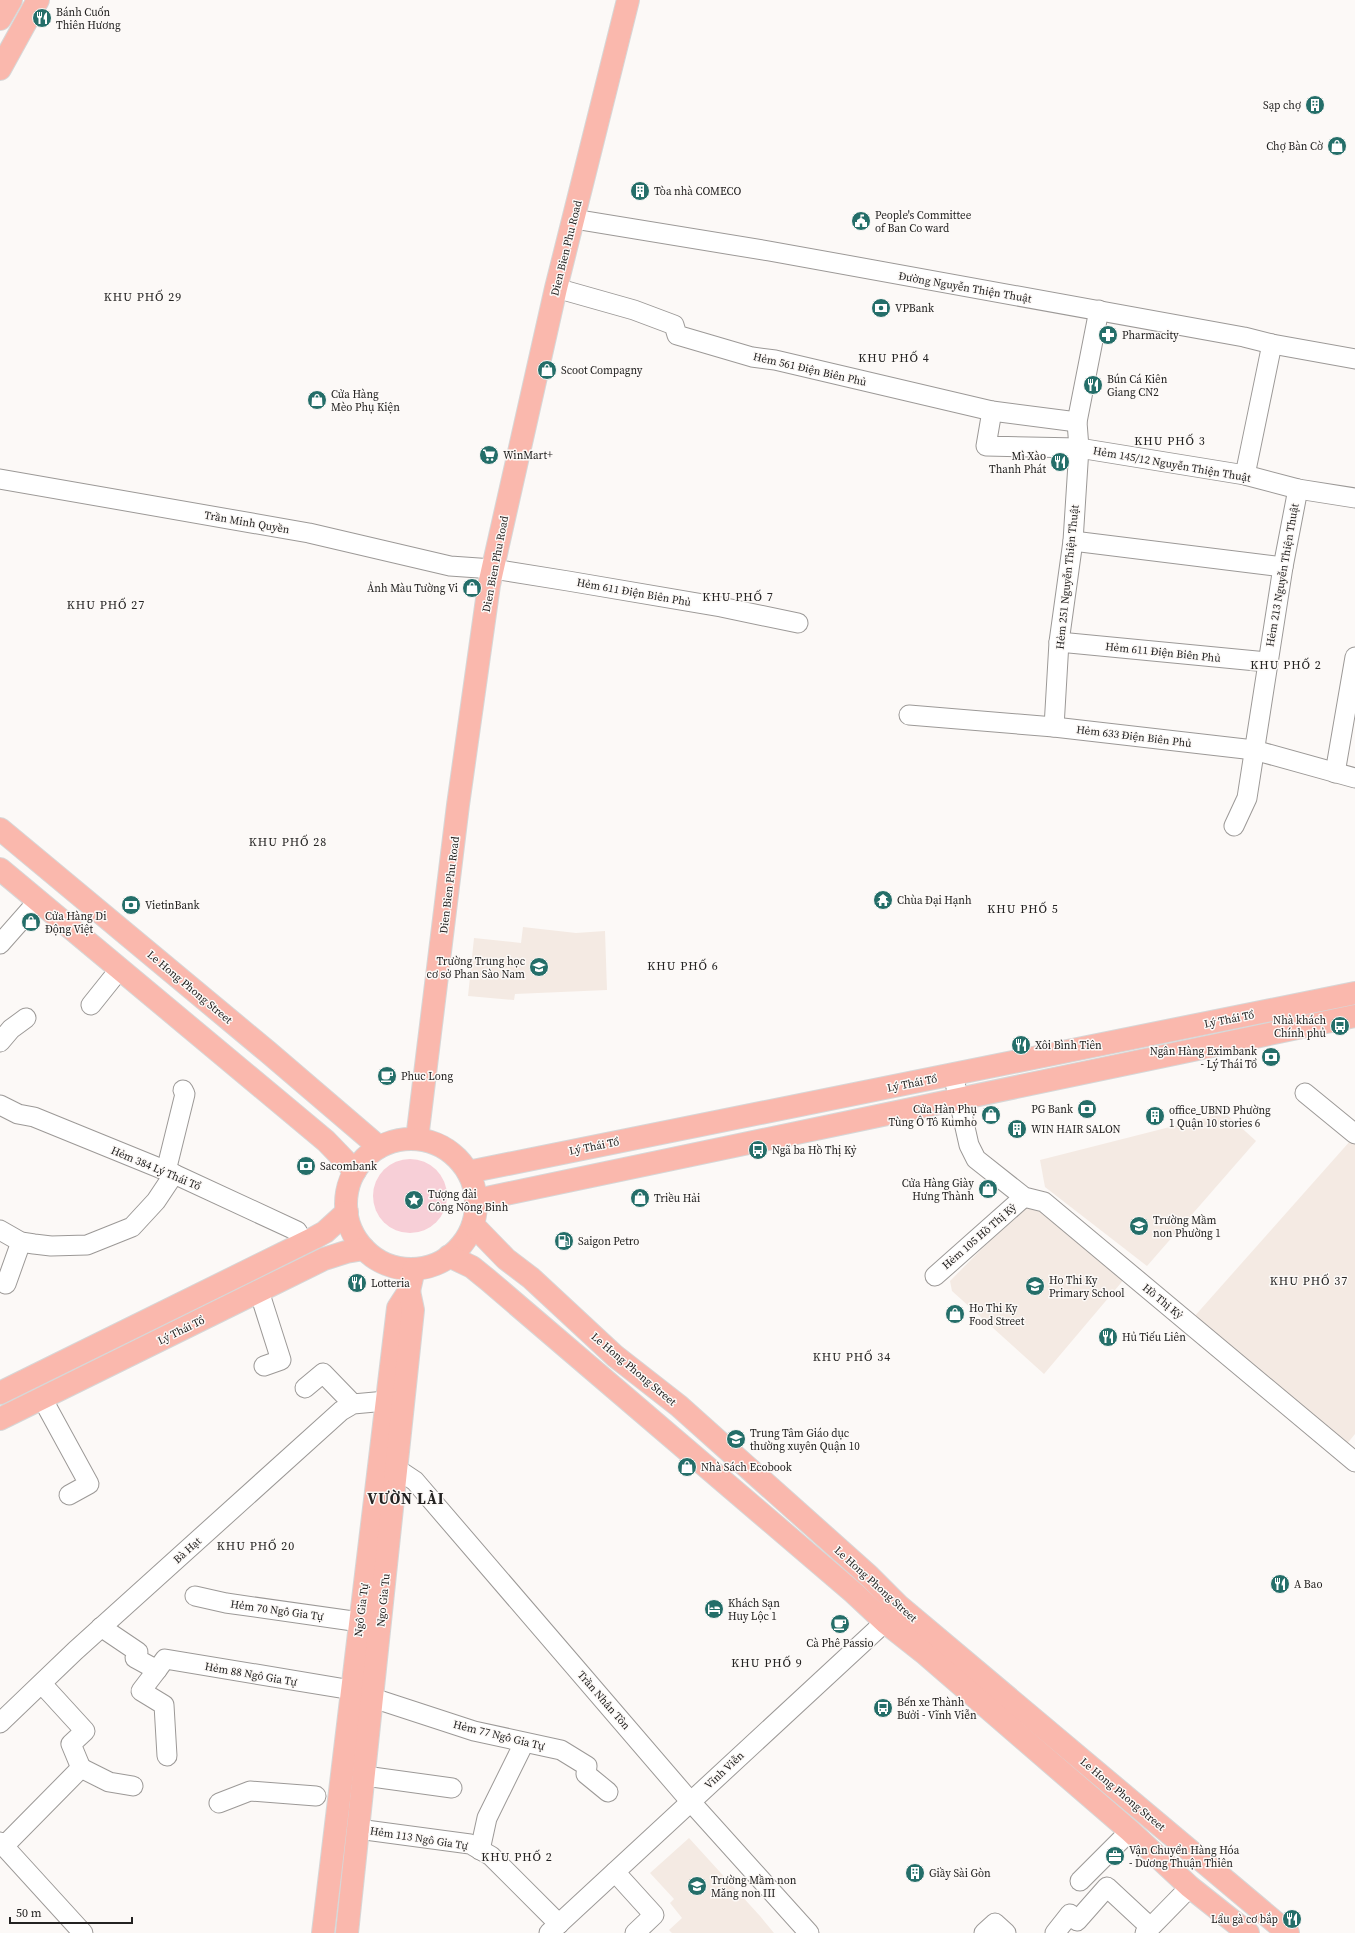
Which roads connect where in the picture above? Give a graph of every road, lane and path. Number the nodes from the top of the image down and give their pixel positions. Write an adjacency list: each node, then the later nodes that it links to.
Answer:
1 (10, 0): 4 (main road)
2 (38, 0): 5 (main road)
3 (628, 0): 6 (main road, Dien Bien Phu Road)
4 (0, 19)
5 (0, 69)
6 (574, 219): 7 (main road, Dien Bien Phu Road); 8 (street, Đường Nguyễn Thiện Thuật)
7 (556, 288): 11 (street, Hẻm 561 Ðiện Biên Phủ); 20 (main road, Dien Bien Phu Road)
8 (1099, 310): 9 (street, Đường Nguyễn Thiện Thuật); 12 (street, Hẻm 251 Nguyễn Thiện Thuật)
9 (1272, 344): 10 (street, Đường Nguyễn Thiện Thuật); 14 (street)
10 (1355, 358)
11 (992, 411): 12 (street, Hẻm 561 Ðiện Biên Phủ); 13 (street, Hẻm 145/12 Nguyễn Thiện Thuật)
12 (1077, 422): 13 (street, Hẻm 251 Nguyễn Thiện Thuật)
13 (1079, 448): 14 (street, Hẻm 145/12 Nguyễn Thiện Thuật); 18 (street, Hẻm 251 Nguyễn Thiện Thuật)
14 (1245, 475): 16 (street, Hẻm 145/12 Nguyễn Thiện Thuật)
15 (0, 479): 20 (street, Trần Minh Quyền)
16 (1298, 488): 17 (street, Hẻm 145/12 Nguyễn Thiện Thuật); 19 (street, Hẻm 213 Nguyễn Thiện Thuật)
17 (1355, 498)
18 (1073, 542): 19 (street); 22 (street, Hẻm 251 Nguyễn Thiện Thuật)
19 (1282, 567): 24 (street, Hẻm 213 Nguyễn Thiện Thuật)
20 (493, 569): 21 (street, Hẻm 611 Điện Biên Phủ); 47 (main road, Dien Bien Phu Road)
21 (798, 623)
22 (1059, 642): 24 (street, Hẻm 611 Ðiện Biên Phủ); 26 (street, Hẻm 251 Nguyễn Thiện Thuật)
23 (1355, 657): 28 (street)
24 (1267, 662): 27 (street, Hẻm 213 Nguyễn Thiện Thuật)
25 (909, 715): 26 (street, Hẻm 633 Ðiện Biên Phủ)
26 (1054, 727): 27 (street, Hẻm 633 Ðiện Biên Phủ)
27 (1254, 750): 28 (street, Hẻm 633 Ðiện Biên Phủ); 30 (street, Hẻm 213 Nguyễn Thiện Thuật)
28 (1335, 773): 29 (street, Hẻm 633 Ðiện Biên Phủ)
29 (1355, 778)
30 (1234, 826)
31 (0, 829): 48 (main road, Le Hong Phong Street)
32 (0, 869): 33 (main road)
33 (38, 901): 34 (street); 35 (main road)
34 (0, 944)
35 (119, 970): 37 (street); 49 (main road)
36 (1355, 993): 41 (main road, Lý Thái Tổ)
37 (91, 1005)
38 (1355, 1016): 44 (main road, Lý Thái Tổ)
39 (26, 1018): 40 (street)
40 (0, 1042)
41 (953, 1074): 44 (street, Hồ Thị Kỷ); 50 (main road, Lý Thái Tổ)
42 (184, 1090): 51 (street)
43 (1305, 1094): 46 (street)
44 (958, 1100): 52 (street, Hồ Thị Kỷ); 53 (main road, Lý Thái Tổ)
45 (0, 1105): 51 (street, Hẻm 384 Lý Thái Tổ)
46 (1355, 1134)
47 (417, 1139): 48 (main road); 50 (main road)
48 (379, 1147): 49 (main road)
49 (355, 1171): 54 (main road)
50 (468, 1172): 53 (main road)
51 (170, 1173): 57 (street); 58 (street, Hẻm 384 Lý Thái Tổ)
52 (1024, 1197): 62 (street, Hẻm 105 Hồ Thị Kỷ); 73 (street, Hồ Thị Kỷ)
53 (476, 1200): 55 (main road)
54 (347, 1212): 58 (main road, Lý Thái Tổ); 59 (main road)
55 (473, 1225): 60 (main road); 77 (main road, Le Hong Phong Street)
56 (0, 1230): 57 (street)
57 (22, 1242): 63 (street)
58 (304, 1243): 68 (main road, Lý Thái Tổ)
59 (364, 1249): 61 (main road); 64 (main road, Lý Thái Tổ)
60 (450, 1256): 61 (main road); 79 (main road, Le Hong Phong Street)
61 (414, 1269): 65 (main road, Ngo Gia Tu)
62 (935, 1276)
63 (6, 1284)
64 (259, 1291): 66 (street); 69 (main road, Lý Thái Tổ)
65 (409, 1291): 70 (main road, Ngô Gia Tự); 74 (main road, Ngo Gia Tu)
66 (264, 1366)
67 (305, 1388): 71 (street)
68 (0, 1393)
69 (42, 1398): 72 (main road, Lý Thái Tổ); 75 (street)
70 (386, 1401): 71 (street, Bà Hạt); 78 (main road, Ngô Gia Tự)
71 (353, 1404): 80 (street, Bà Hạt)
72 (0, 1419)
73 (1355, 1462)
74 (397, 1469): 84 (main road, Ngo Gia Tu); 94 (street, Trần Nhân Tôn)
75 (69, 1495)
76 (194, 1596): 78 (street, Hẻm 70 Ngô Gia Tự)
77 (900, 1606): 79 (street, Vĩnh Viễn); 114 (main road, Le Hong Phong Street)
78 (360, 1622): 83 (main road, Ngô Gia Tự)
79 (885, 1622): 94 (street, Vĩnh Viễn); 97 (main road, Le Hong Phong Street)
80 (101, 1627): 81 (street); 82 (street, Bà Hạt)
81 (156, 1670): 83 (street, Hẻm 88 Ngô Gia Tự); 87 (street)
82 (42, 1684): 85 (street, Bà Hạt); 88 (street)
83 (352, 1690): 106 (main road, Ngô Gia Tự)
84 (373, 1698): 86 (street, Hẻm 77 Ngô Gia Tự); 89 (main road, Ngo Gia Tu)
85 (0, 1723)
86 (524, 1743): 92 (street, Hẻm 77 Ngô Gia Tự); 99 (street)
87 (167, 1756)
88 (81, 1768): 90 (street); 98 (street)
89 (364, 1776): 91 (street); 96 (main road, Ngo Gia Tu)
90 (133, 1786)
91 (452, 1788)
92 (608, 1792)
93 (316, 1796): 95 (street)
94 (690, 1801): 100 (street, Vĩnh Viễn); 109 (street, Trần Nhân Tôn)
95 (219, 1803)
96 (358, 1829): 99 (street, Hẻm 113 Ngô Gia Tự); 107 (main road, Ngo Gia Tu)
97 (1130, 1831): 101 (street); 102 (main road, Le Hong Phong Street)
98 (2, 1844): 105 (street)
99 (480, 1850): 103 (street, Hẻm 113 Ngô Gia Tự)
100 (615, 1872): 103 (street, Vĩnh Viễn); 108 (street)
101 (1080, 1881)
102 (1190, 1887): 104 (street); 113 (main road, Le Hong Phong Street)
103 (554, 1928)
104 (1148, 1930): 112 (street)
105 (83, 1933)
106 (323, 1933)
107 (347, 1933)
108 (635, 1933)
109 (809, 1933)
110 (984, 1933): 111 (street)
111 (1006, 1933)
112 (1055, 1933)
113 (1248, 1933)
114 (1288, 1933)

